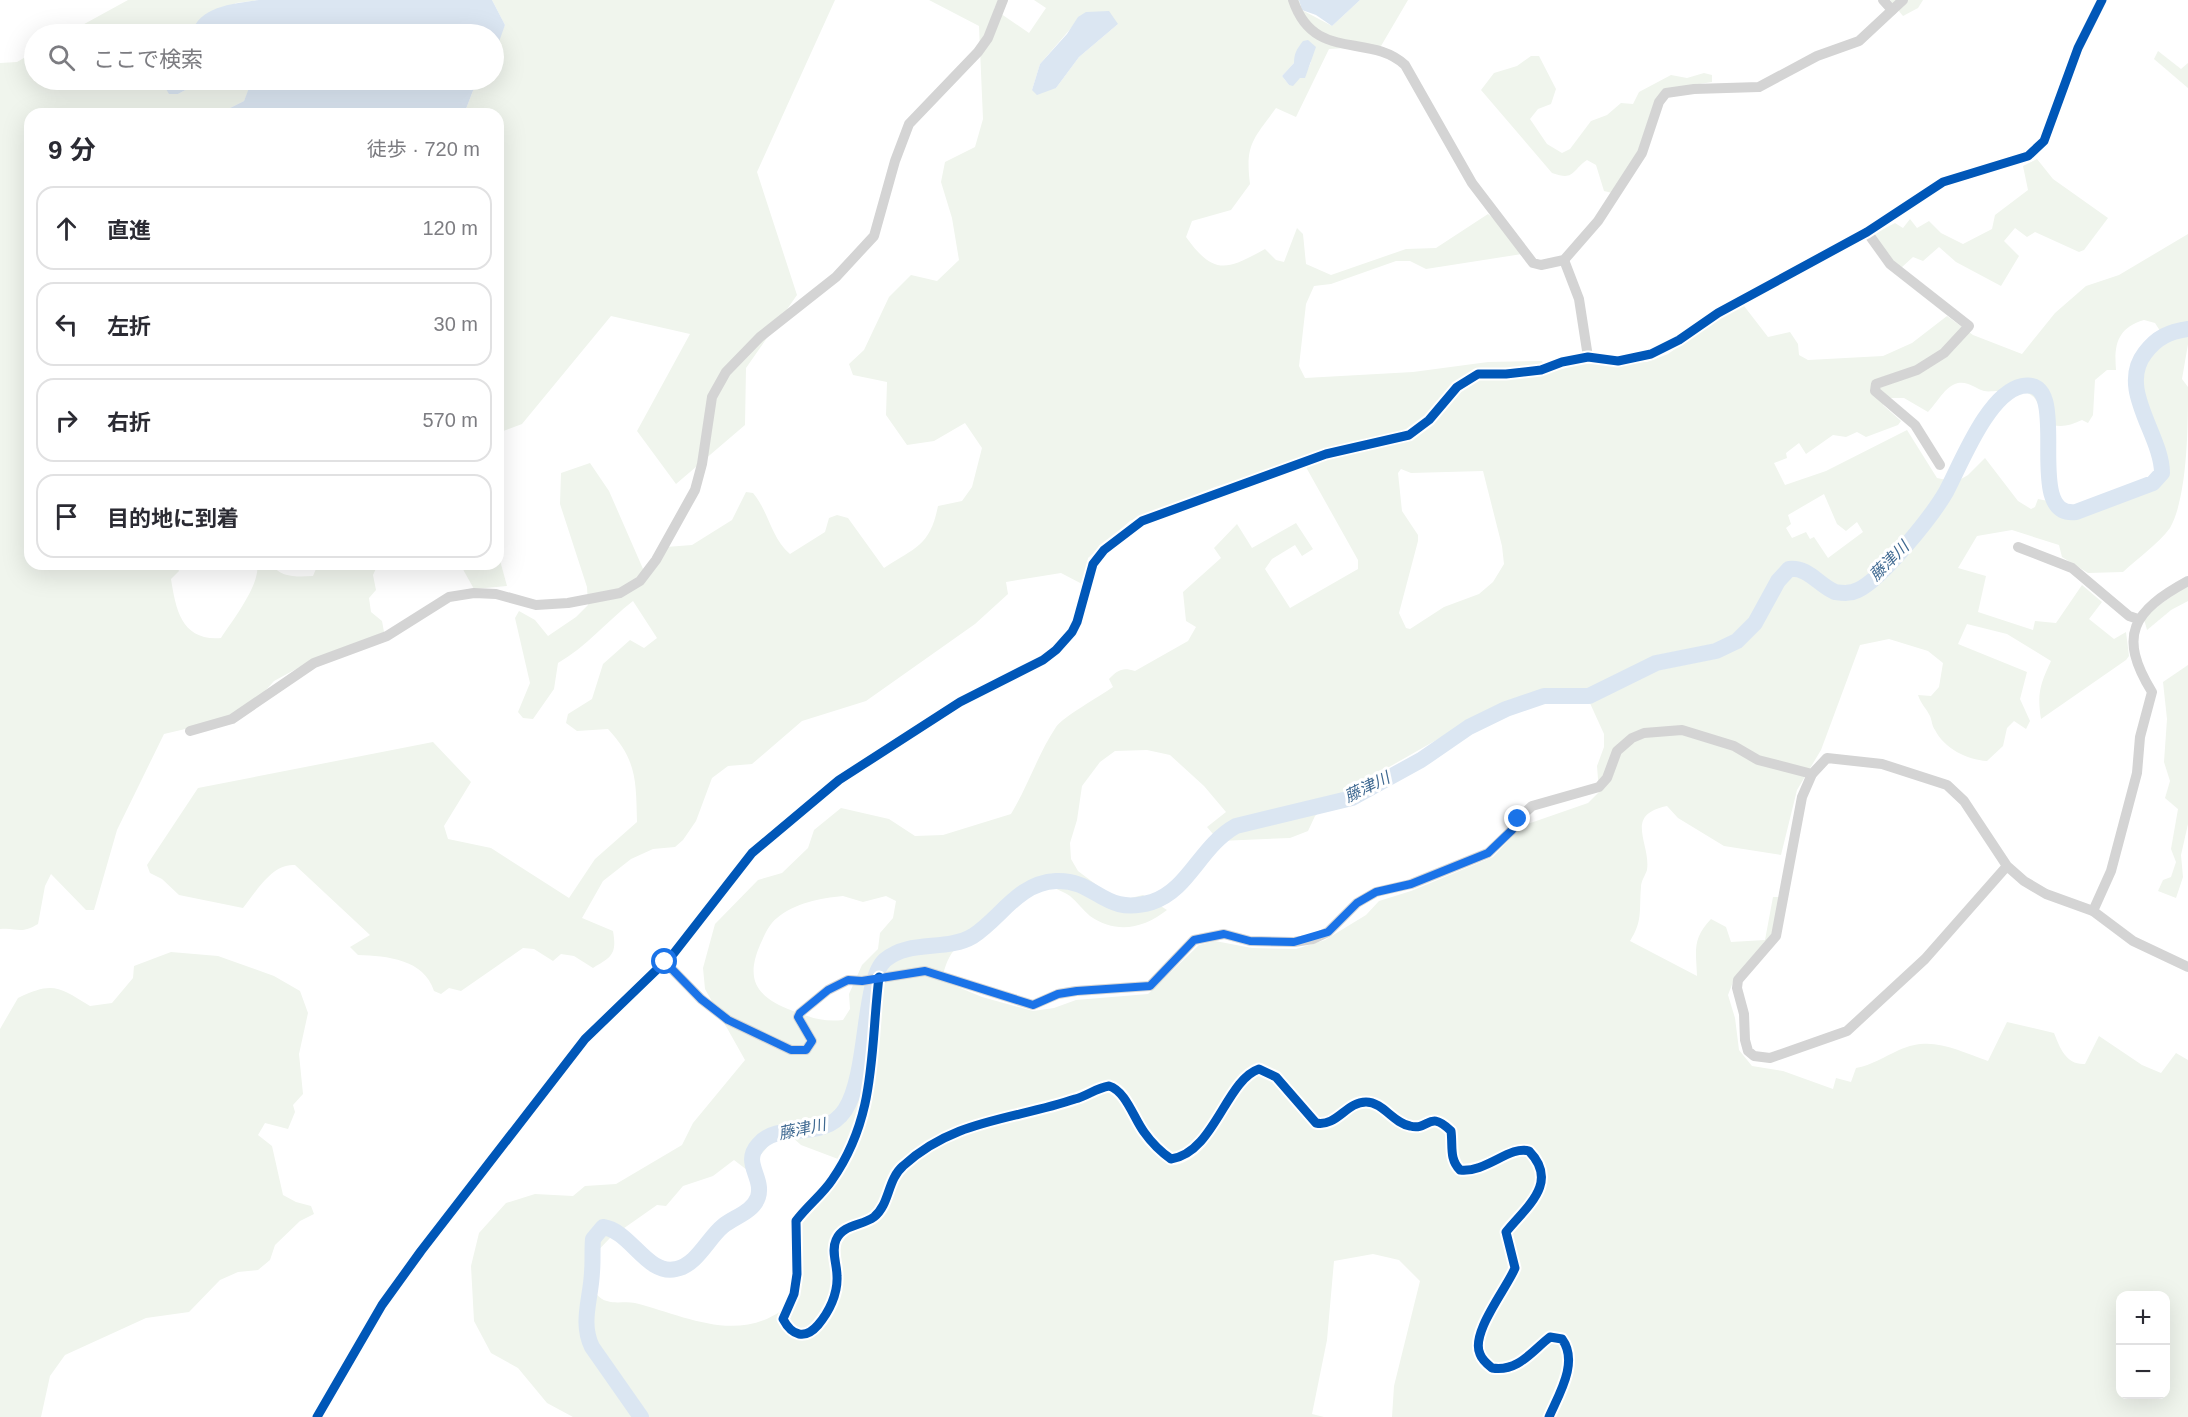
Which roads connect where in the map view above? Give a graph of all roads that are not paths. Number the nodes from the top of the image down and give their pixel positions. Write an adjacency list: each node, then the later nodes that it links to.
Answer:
1 (1003, 0): 14 (street)
2 (1293, 0): 8 (street)
3 (1883, 0): 6 (street)
4 (1903, 0): 6 (street)
5 (2102, 0): 7 (street)
6 (1892, 10): 8 (street)
7 (1867, 232): 9 (street); 10 (street)
8 (1564, 260): 9 (street)
9 (1588, 357): 18 (street)
10 (1940, 465)
11 (2019, 547): 13 (street)
12 (2188, 581): 13 (street)
13 (2138, 619): 17 (street)
14 (190, 731)
15 (1812, 774): 16 (street); 16 (street); 20 (street)
16 (2007, 866): 17 (street)
17 (2093, 911): 19 (street)
18 (665, 962): 20 (street); 21 (street)
19 (2188, 967)
20 (879, 977): 22 (street)
21 (317, 1417)
22 (1549, 1417)

